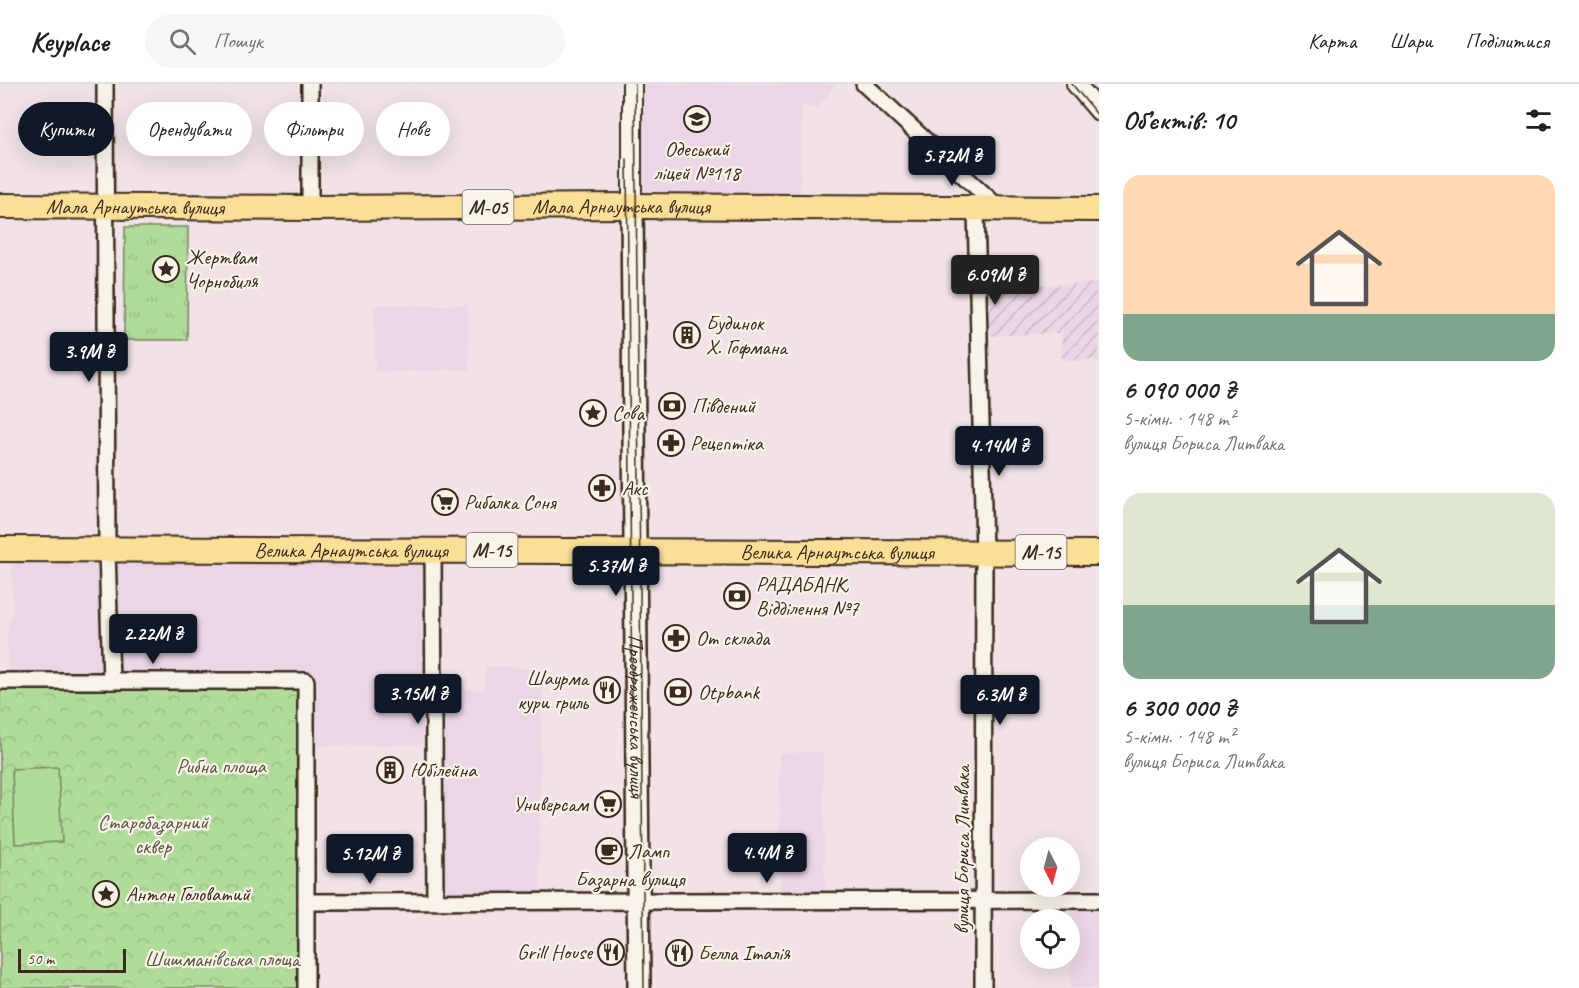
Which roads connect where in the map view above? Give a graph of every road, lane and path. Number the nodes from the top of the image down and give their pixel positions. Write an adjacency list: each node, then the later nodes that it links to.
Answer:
1 (105, 84): 9 (street)
2 (310, 84): 10 (street)
3 (632, 84): 8 (street, Преображенська вулиця)
4 (1076, 84): 6 (street)
5 (870, 86): 12 (street)
6 (1099, 111)
7 (0, 206): 9 (main road, Мала Арнаутська вулиця / М-05)
8 (632, 206): 10 (main road, Мала Арнаутська вулиця / М-05); 11 (main road, Мала Арнаутська вулиця / М-05); 17 (main road, Преображенська вулиця)
9 (105, 208): 10 (main road, Мала Арнаутська вулиця / М-05); 16 (street)
10 (310, 208)
11 (976, 209): 12 (main road, Мала Арнаутська вулиця / М-05); 18 (street, вулиця Бориса Литвака)
12 (1000, 209): 13 (main road, Мала Арнаутська вулиця / М-05)
13 (1099, 209)
14 (0, 549): 16 (main road, Велика Арнаутська вулиця / М-15)
15 (433, 549): 16 (main road, Велика Арнаутська вулиця / М-15); 17 (main road, Велика Арнаутська вулиця / М-15); 24 (street)
16 (107, 550): 21 (street)
17 (635, 550): 18 (main road, Велика Арнаутська вулиця / М-15); 22 (main road, Преображенська вулиця)
18 (984, 552): 19 (main road, Велика Арнаутська вулиця / М-15); 25 (street, вулиця Бориса Литвака)
19 (1099, 553)
20 (0, 681): 21 (street)
21 (111, 681): 26 (street)
22 (639, 900): 24 (street, Базарна вулиця); 25 (street, Базарна вулиця); 28 (main road, Преображенська вулиця)
23 (1099, 900): 25 (street, Базарна вулиця)
24 (435, 901): 26 (street, Базарна вулиця)
25 (984, 901): 29 (street, вулиця Бориса Литвака)
26 (306, 902): 27 (street)
27 (306, 988)
28 (639, 988)
29 (983, 988)

